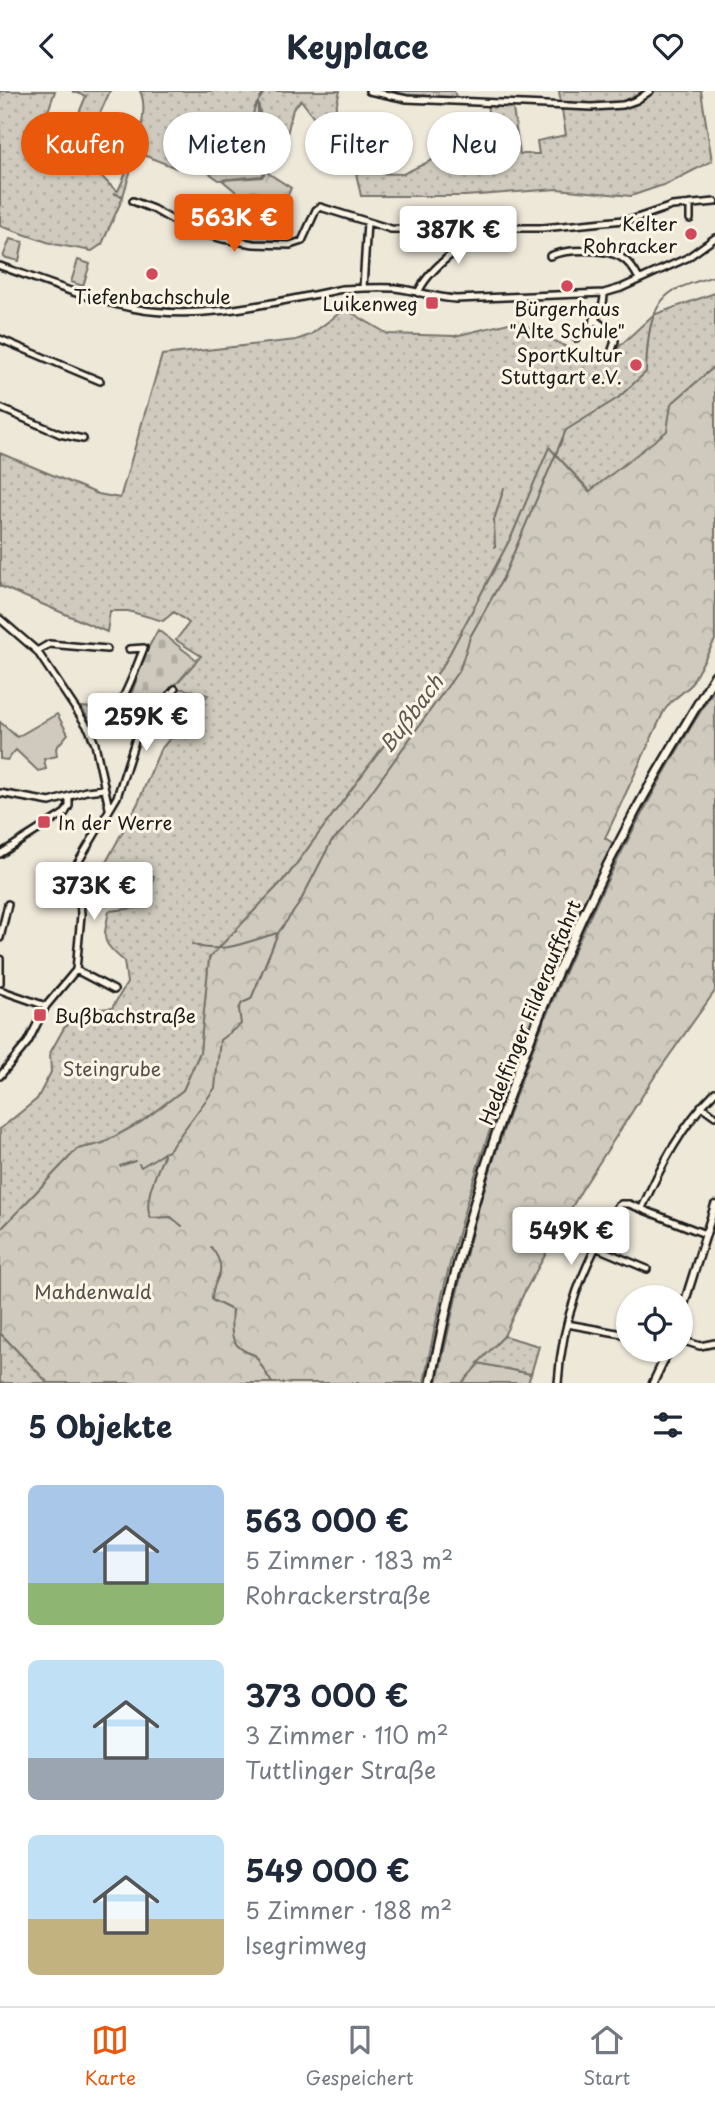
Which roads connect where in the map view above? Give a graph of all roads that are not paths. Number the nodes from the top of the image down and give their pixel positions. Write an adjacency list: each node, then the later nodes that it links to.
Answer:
1 (369, 91): 2 (street)
2 (650, 91)
3 (133, 201): 7 (street)
4 (715, 202): 5 (street)
5 (690, 204): 6 (street); 8 (street)
6 (690, 219)
7 (367, 222): 8 (street); 13 (street)
8 (485, 231): 14 (street)
9 (715, 238): 12 (street)
10 (550, 256): 12 (street)
11 (0, 266): 13 (street)
12 (639, 279): 15 (street)
13 (363, 288): 14 (street)
14 (418, 293): 15 (street)
15 (604, 293): 16 (street)
16 (594, 319): 17 (street); 19 (street)
17 (576, 338)
18 (0, 339): 20 (street)
19 (611, 353)
20 (100, 381)
21 (0, 408): 22 (street)
22 (83, 439)
23 (0, 619): 26 (street)
24 (107, 649): 26 (street)
25 (129, 649): 29 (street)
26 (37, 651): 29 (street)
27 (715, 675): 60 (main road, Hedelfinger Filderauffahrt)
28 (175, 689): 33 (street)
29 (89, 729): 30 (street)
30 (104, 789): 32 (street); 33 (street)
31 (0, 793): 32 (street)
32 (69, 797): 34 (street)
33 (108, 808): 36 (street)
34 (0, 854)
35 (138, 888): 36 (street)
36 (78, 890): 40 (street)
37 (8, 904): 38 (street)
38 (0, 938)
39 (0, 959): 41 (street)
40 (76, 969): 43 (street); 44 (street)
41 (0, 983)
42 (0, 990): 44 (street)
43 (114, 990)
44 (46, 1006): 45 (street)
45 (0, 1076)
46 (715, 1092): 47 (street)
47 (701, 1106): 48 (street); 50 (street)
48 (715, 1116)
49 (715, 1205): 51 (street)
50 (642, 1208): 51 (street); 52 (street)
51 (705, 1234): 54 (street)
52 (595, 1247): 53 (street); 55 (street)
53 (647, 1269)
54 (690, 1285)
55 (567, 1324): 56 (street); 61 (street)
56 (616, 1333)
57 (715, 1343): 58 (street)
58 (693, 1344)
59 (663, 1362): 62 (street)
60 (431, 1383)
61 (558, 1383)
62 (653, 1383)

